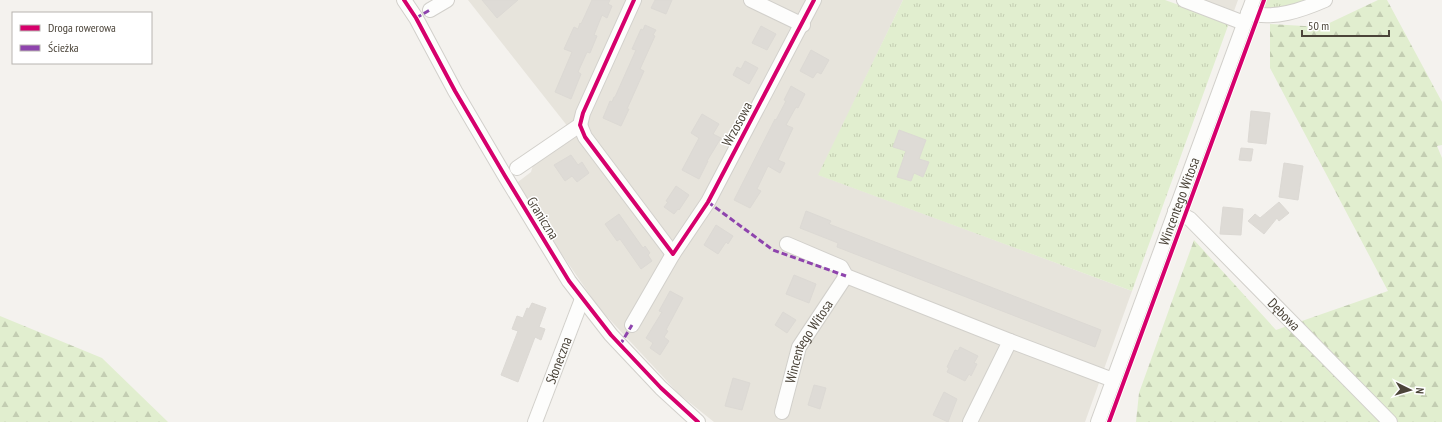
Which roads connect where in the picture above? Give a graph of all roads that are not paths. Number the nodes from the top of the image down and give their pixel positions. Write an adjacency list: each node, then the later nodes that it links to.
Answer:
1 (404, 0): 17 (street, Graniczna)
2 (447, 0): 8 (street)
3 (634, 0): 11 (street)
4 (751, 0): 10 (street)
5 (814, 0): 10 (street, Wrzosowa)
6 (1184, 0): 9 (street)
7 (1325, 0): 9 (street)
8 (430, 10)
9 (1248, 12): 13 (street, Wincentego Witosa)
10 (802, 24): 15 (street, Wrzosowa)
11 (580, 126): 12 (street); 15 (street)
12 (517, 168)
13 (1175, 211): 20 (street, Wincentego Witosa); 26 (street, Dębowa)
14 (787, 244): 16 (street)
15 (673, 254): 18 (street, Wrzosowa)
16 (846, 276): 19 (street); 21 (street, Wincentego Witosa)
17 (582, 299): 22 (street, Słoneczna); 23 (street, Graniczna)
18 (632, 325)
19 (1010, 341): 20 (street); 24 (street)
20 (1113, 380): 25 (street, Wincentego Witosa)
21 (782, 412)
22 (534, 422)
23 (698, 422)
24 (970, 422)
25 (1098, 422)
26 (1390, 422)

